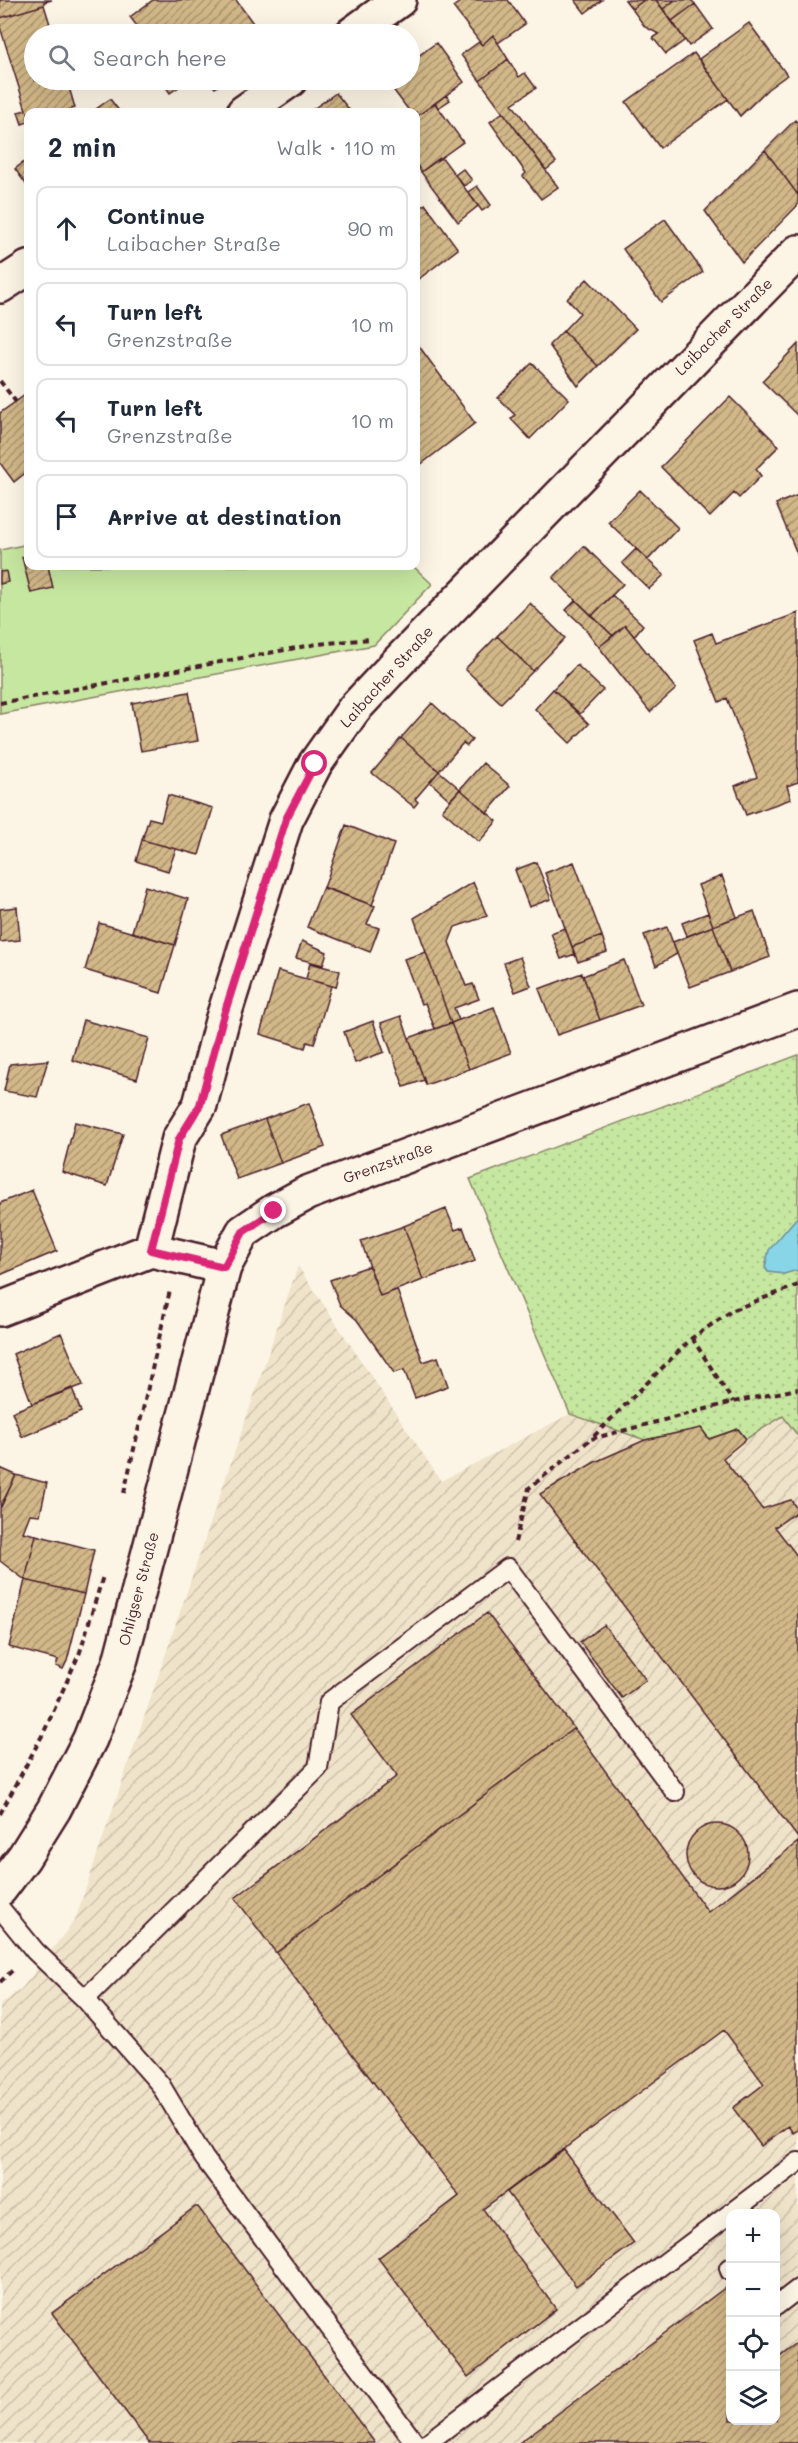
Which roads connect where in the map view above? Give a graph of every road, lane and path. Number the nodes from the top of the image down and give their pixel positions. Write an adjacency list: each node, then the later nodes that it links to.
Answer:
1 (399, 0): 2 (street)
2 (366, 24)
3 (276, 90): 4 (street)
4 (250, 108)
5 (798, 252): 10 (street, Laibacher Straße)
6 (24, 271): 7 (street)
7 (0, 286)
8 (0, 381): 9 (path)
9 (16, 402)
10 (409, 650): 11 (path); 13 (street, Laibacher Straße)
11 (0, 703)
12 (798, 1010): 14 (street, Grenzstraße)
13 (164, 1253): 14 (street); 16 (street); 21 (path)
14 (224, 1267): 26 (street, Ohligser Straße)
15 (798, 1285): 17 (path)
16 (0, 1309)
17 (692, 1338): 19 (path); 20 (path)
18 (798, 1389): 19 (path)
19 (733, 1402): 20 (path)
20 (591, 1439): 22 (path)
21 (122, 1504)
22 (508, 1568): 24 (lane); 28 (lane)
23 (104, 1572): 25 (path)
24 (675, 1792)
25 (0, 1814)
26 (0, 1889)
27 (0, 1908): 28 (lane)
28 (85, 1999): 32 (lane)
29 (798, 2162): 33 (lane)
30 (798, 2289): 31 (lane)
31 (780, 2303)
32 (415, 2443)
33 (427, 2443)

